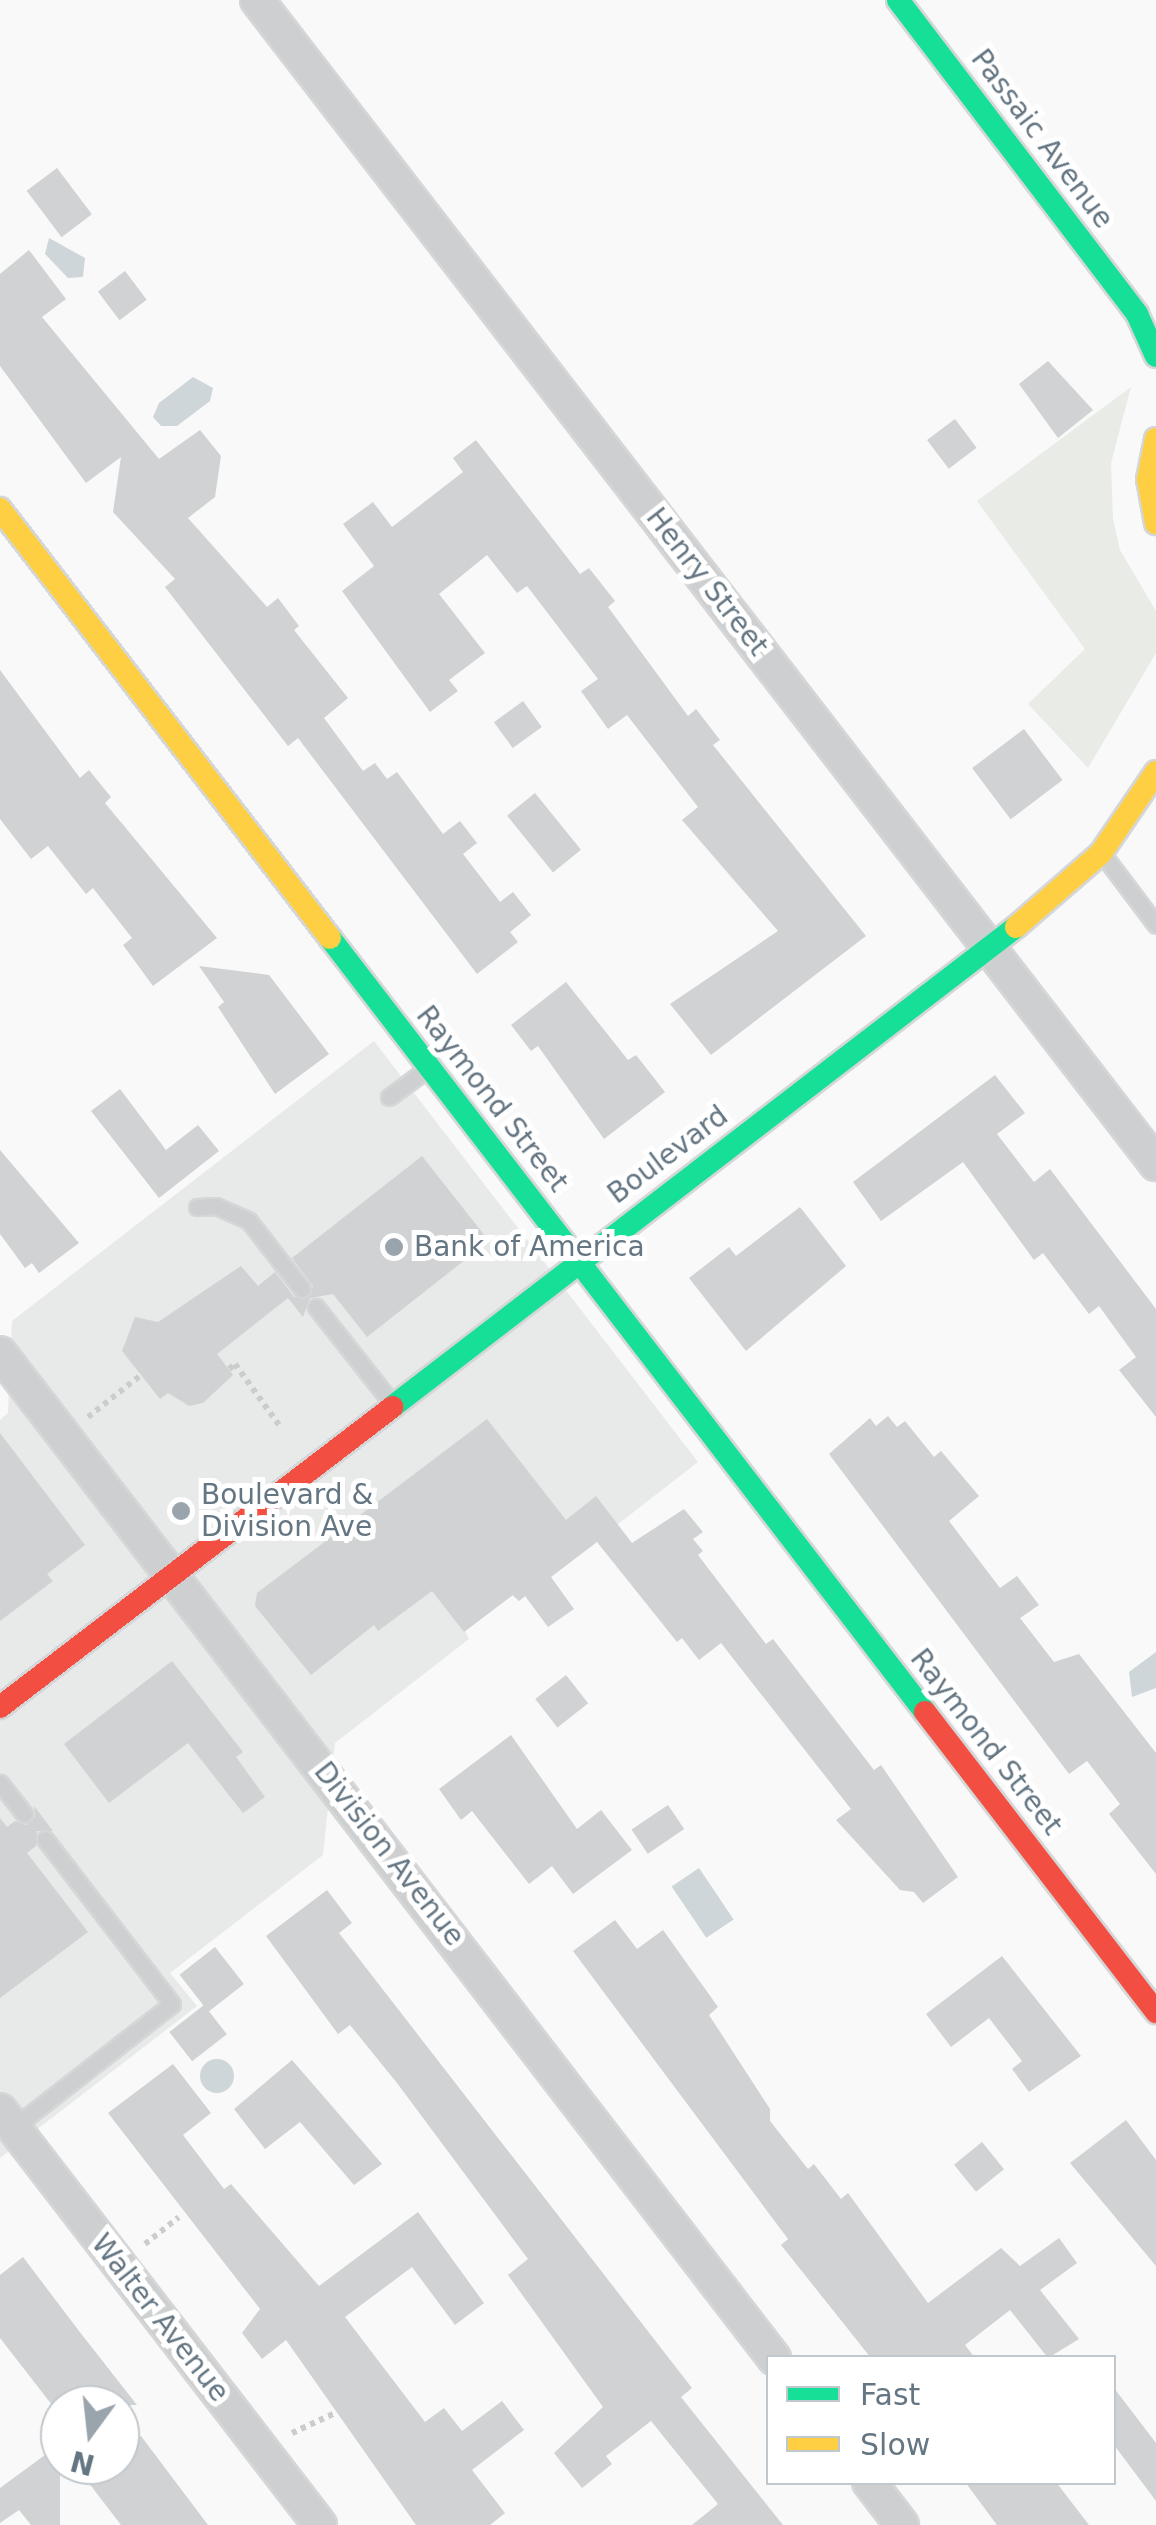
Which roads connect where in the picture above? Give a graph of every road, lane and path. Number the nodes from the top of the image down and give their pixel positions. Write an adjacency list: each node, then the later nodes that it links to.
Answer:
1 (258, 0): 11 (street, Henry Street)
2 (898, 0): 3 (street, Passaic Avenue)
3 (1146, 319): 4 (street, Passaic Avenue)
4 (1156, 356)
5 (1156, 439): 7 (street)
6 (0, 509): 12 (street, Raymond Street)
7 (1156, 522)
8 (1156, 772): 9 (street, Boulevard)
9 (1101, 852): 10 (lane); 11 (street, Boulevard)
10 (1156, 925)
11 (991, 949): 14 (street, Henry Street); 16 (street, Boulevard)
12 (430, 1066): 13 (lane); 16 (street, Raymond Street)
13 (389, 1097)
14 (1156, 1164)
15 (197, 1206): 17 (lane)
16 (580, 1261): 22 (street, Boulevard); 30 (street, Raymond Street)
17 (302, 1290)
18 (316, 1307): 22 (lane)
19 (0, 1352): 24 (street, Division Avenue)
20 (229, 1369): 23 (path)
21 (141, 1375): 24 (path)
22 (392, 1404): 25 (street, Boulevard)
23 (279, 1426)
24 (64, 1436): 25 (street, Division Avenue)
25 (172, 1577): 26 (street, Boulevard); 34 (street, Division Avenue)
26 (0, 1708)
27 (0, 1782): 28 (lane)
28 (24, 1814)
29 (45, 1839): 31 (lane)
30 (1156, 2012)
31 (7, 2119): 38 (street, Walter Avenue)
32 (179, 2217): 33 (path)
33 (142, 2245)
34 (772, 2355)
35 (334, 2413): 36 (path)
36 (288, 2436)
37 (871, 2485): 39 (street)
38 (320, 2525)
39 (902, 2525)

